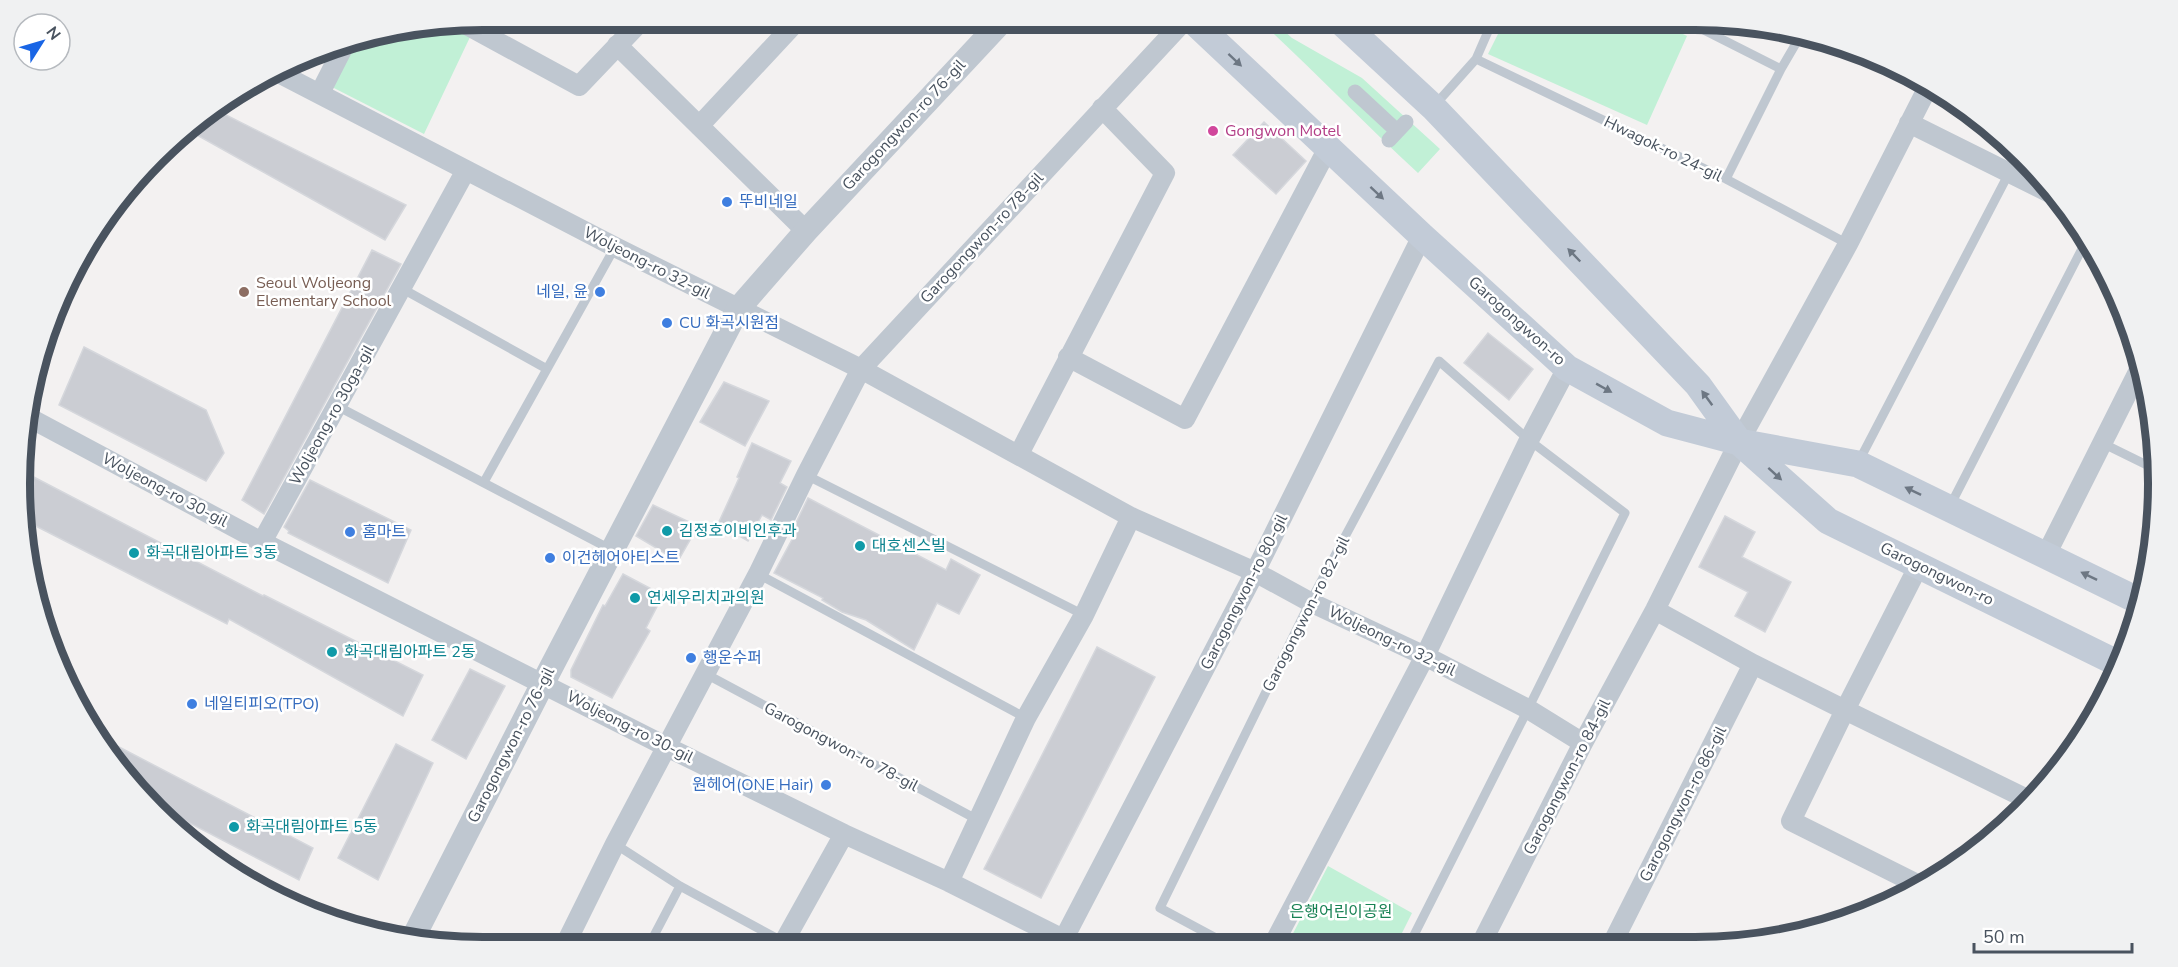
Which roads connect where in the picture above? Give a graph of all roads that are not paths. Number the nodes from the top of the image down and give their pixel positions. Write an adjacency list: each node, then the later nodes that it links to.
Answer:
1 (476, 30): 11 (street)
2 (632, 30): 11 (street)
3 (789, 30): 22 (street)
4 (994, 30): 29 (street, Garogongwon-ro 76-gil)
5 (1176, 30): 20 (street, Garogongwon-ro 78-gil)
6 (1203, 30): 24 (main road, Garogongwon-ro, one-way to 24)
7 (1350, 30): 19 (main road, Garogongwon-ro)
8 (1489, 30): 13 (lane)
9 (1704, 30): 14 (lane)
10 (1797, 42): 14 (lane)
11 (617, 45): 22 (street)
12 (340, 53): 17 (street)
13 (1476, 59): 19 (lane); 27 (lane, Hwagok-ro 24-gil)
14 (1781, 69): 27 (lane)
15 (285, 76): 17 (street, Woljeong-ro 32-gil)
16 (1355, 92): 23 (street)
17 (320, 93): 25 (street, Woljeong-ro 32-gil)
18 (1925, 93): 21 (street)
19 (1433, 107): 44 (main road, Garogongwon-ro, one-way to 19)
20 (1102, 108): 36 (street); 39 (street, Garogongwon-ro 78-gil)
21 (1909, 123): 26 (street); 31 (street)
22 (699, 126): 29 (street)
23 (1398, 131)
24 (1328, 148): 30 (main road, Garogongwon-ro, one-way to 30); 36 (street)
25 (466, 170): 32 (street, Woljeong-ro 32-gil); 34 (street, Woljeong-ro 30ga-gil)
26 (2009, 173): 28 (street); 47 (lane)
27 (1726, 179): 31 (lane, Hwagok-ro 24-gil)
28 (2037, 187)
29 (806, 231): 35 (street, Garogongwon-ro 76-gil)
30 (1422, 236): 37 (main road, Garogongwon-ro); 57 (street, Garogongwon-ro 80-gil)
31 (1848, 244): 44 (street)
32 (615, 247): 35 (street, Woljeong-ro 32-gil); 38 (lane)
33 (2082, 249): 51 (lane)
34 (401, 288): 38 (lane); 41 (street, Woljeong-ro 30ga-gil)
35 (738, 309): 39 (street, Woljeong-ro 32-gil); 54 (street, Garogongwon-ro 76-gil)
36 (1068, 357): 46 (street)
37 (1567, 368): 43 (street); 44 (main road, Garogongwon-ro, one-way to 44)
38 (547, 369): 50 (lane)
39 (861, 369): 46 (street, Woljeong-ro 32-gil); 49 (street, Garogongwon-ro 78-gil)
40 (2135, 377): 45 (street)
41 (336, 406): 50 (lane); 53 (street, Woljeong-ro 30ga-gil)
42 (35, 421): 53 (street, Woljeong-ro 30-gil)
43 (1529, 440): 60 (lane, Garogongwon-ro 82-gil); 63 (street); 68 (lane, Garogongwon-ro 82-gil)
44 (1739, 442): 47 (main road, Garogongwon-ro); 56 (main road, Garogongwon-ro, one-way to 56); 61 (street, Garogongwon-ro 84-gil)
45 (2102, 443): 48 (lane); 55 (street)
46 (1019, 454): 52 (street, Woljeong-ro 32-gil)
47 (1858, 464): 51 (main road, Garogongwon-ro, one-way to 47)
48 (2147, 465)
49 (806, 475): 58 (street, Garogongwon-ro 78-gil); 62 (lane)
50 (484, 482): 54 (lane)
51 (1949, 508): 55 (main road, Garogongwon-ro)
52 (1131, 517): 57 (street, Woljeong-ro 32-gil); 62 (street)
53 (262, 542): 67 (street, Woljeong-ro 30-gil)
54 (612, 550): 67 (street, Garogongwon-ro 76-gil)
55 (2046, 555): 59 (main road, Garogongwon-ro, one-way to 55)
56 (1919, 565): 64 (main road, Garogongwon-ro); 69 (street)
57 (1255, 572): 60 (street, Woljeong-ro 32-gil); 86 (street, Garogongwon-ro 80-gil)
58 (758, 574): 66 (street, Garogongwon-ro 78-gil); 70 (lane)
59 (2134, 598)
60 (1310, 602): 63 (street, Woljeong-ro 32-gil); 87 (lane, Garogongwon-ro 82-gil)
61 (1655, 610): 65 (street); 71 (street, Garogongwon-ro 84-gil)
62 (1084, 615): 70 (street)
63 (1425, 656): 68 (street, Woljeong-ro 32-gil); 88 (street)
64 (2112, 660)
65 (1753, 664): 69 (street); 91 (street, Garogongwon-ro 86-gil)
66 (704, 673): 72 (street, Garogongwon-ro 78-gil); 74 (lane, Garogongwon-ro 78-gil)
67 (543, 682): 72 (street, Woljeong-ro 30-gil); 80 (street, Garogongwon-ro 76-gil)
68 (1528, 709): 71 (street, Woljeong-ro 32-gil); 89 (lane, Garogongwon-ro 82-gil)
69 (1845, 710): 73 (street); 77 (street)
70 (1026, 718): 74 (street)
71 (1583, 743): 90 (street, Garogongwon-ro 84-gil)
72 (667, 747): 75 (street, Woljeong-ro 30-gil); 76 (street, Garogongwon-ro 78-gil)
73 (2022, 797)
74 (978, 820): 78 (street)
75 (844, 834): 78 (street, Woljeong-ro 30-gil); 84 (street)
76 (615, 844): 79 (lane); 81 (street, Garogongwon-ro 78-gil)
77 (1911, 881)
78 (949, 882): 85 (street, Woljeong-ro 30-gil)
79 (680, 886): 82 (lane); 83 (lane)
80 (416, 932)
81 (569, 937)
82 (653, 937)
83 (772, 937)
84 (790, 937)
85 (1055, 937)
86 (1070, 937)
87 (1214, 937)
88 (1277, 937)
89 (1413, 937)
90 (1485, 937)
91 (1616, 937)

